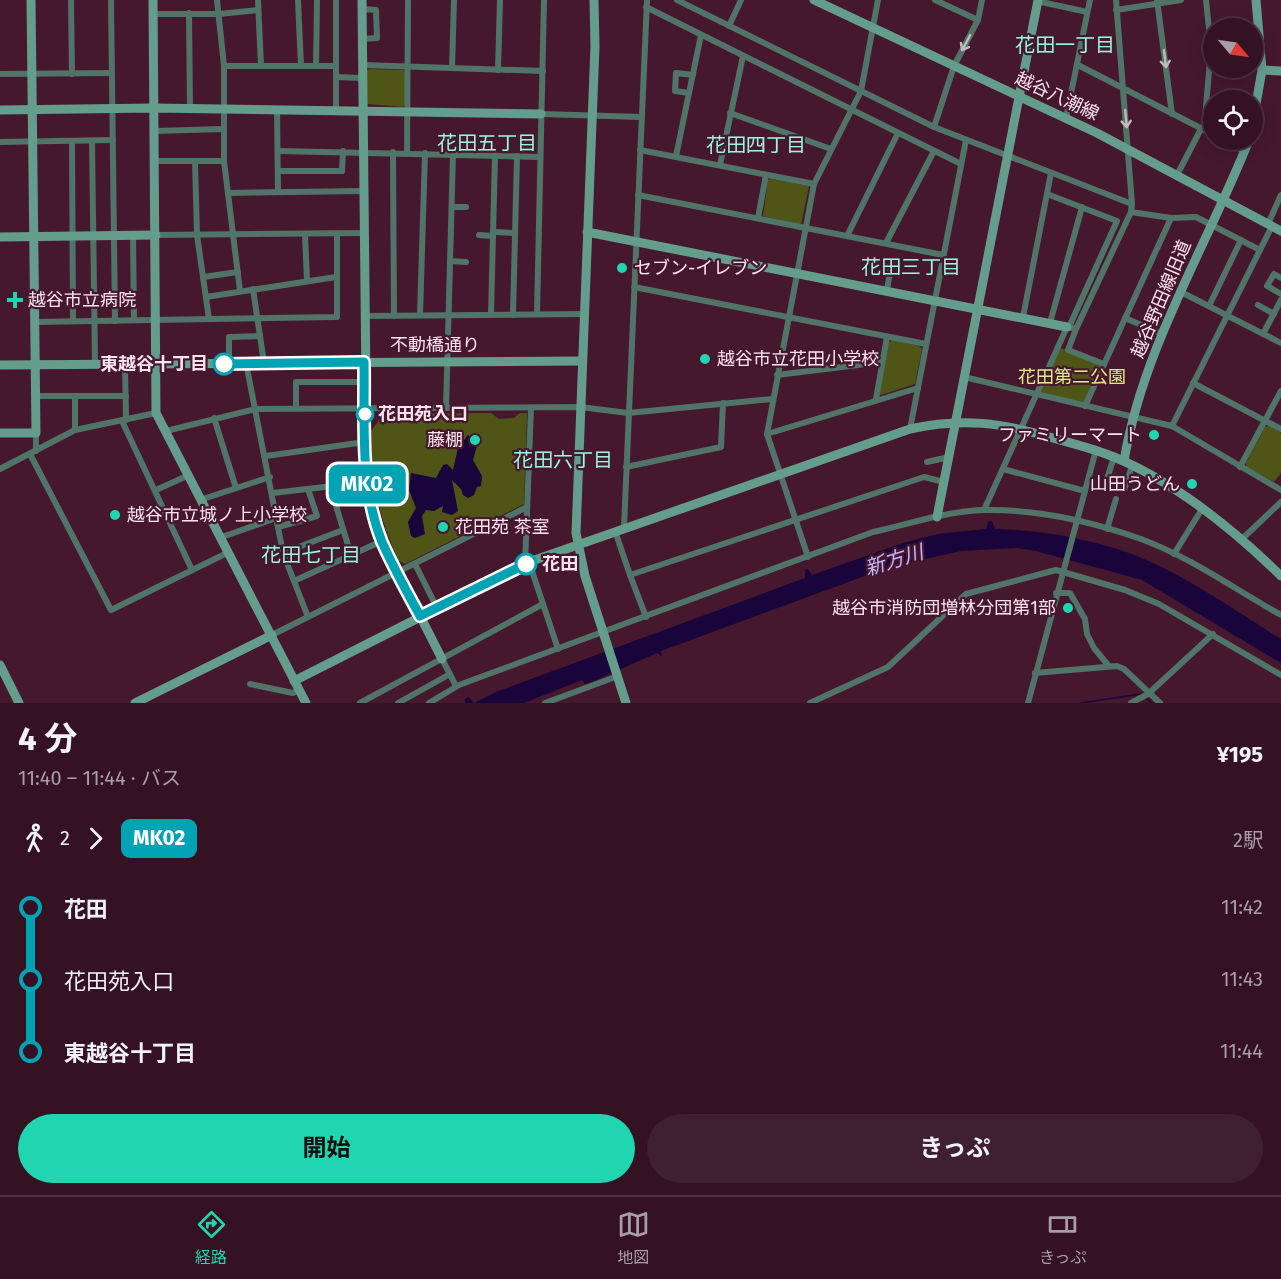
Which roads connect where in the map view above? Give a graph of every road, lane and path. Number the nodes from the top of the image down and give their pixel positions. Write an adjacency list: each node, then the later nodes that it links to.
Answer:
1 (31, 0): 58 (street)
2 (71, 0): 59 (street)
3 (111, 0): 60 (street)
4 (153, 0): 33 (street)
5 (217, 0): 35 (street)
6 (258, 0): 30 (street)
7 (298, 0): 47 (street)
8 (317, 0): 48 (street)
9 (336, 0): 49 (street)
10 (408, 0): 51 (street)
11 (454, 0): 52 (street)
12 (500, 0): 53 (street)
13 (544, 0): 55 (street)
14 (594, 0): 83 (street)
15 (677, 0): 38 (street)
16 (741, 0): 38 (street)
17 (814, 0): 39 (street, 越谷八潮線)
18 (878, 0): 39 (street)
19 (935, 0): 37 (street)
20 (982, 0): 37 (street)
21 (1037, 0): 32 (street); 68 (street)
22 (1090, 0): 32 (street)
23 (1116, 0): 31 (street)
24 (1181, 0): 27 (street)
25 (1206, 0): 65 (street)
26 (1256, 0): 36 (street)
27 (1158, 2): 31 (street); 82 (street, one-way to 82)
28 (646, 3): 40 (street); 84 (street)
29 (362, 4): 41 (street); 41 (street)
30 (258, 10): 35 (street); 46 (street)
31 (1116, 10): 64 (street)
32 (1087, 12): 44 (street)
33 (153, 14): 34 (street); 70 (street)
34 (189, 14): 35 (street); 71 (street)
35 (219, 14): 45 (street)
36 (1258, 18)
37 (978, 20): 50 (street, one-way to 50)
38 (729, 26): 66 (street)
39 (873, 28): 50 (street, 越谷八潮線); 66 (street)
40 (701, 35): 42 (street); 61 (street)
41 (362, 39): 43 (street)
42 (743, 56): 79 (street); 81 (street)
43 (362, 65): 51 (street); 63 (street)
44 (1078, 65): 64 (street); 85 (street)
45 (224, 66): 46 (street); 72 (street)
46 (261, 66): 47 (street)
47 (301, 66): 48 (street)
48 (316, 66): 49 (street)
49 (336, 66): 62 (street)
50 (954, 66): 68 (street, 越谷八潮線); 86 (street)
51 (408, 67): 52 (street); 78 (street)
52 (452, 68): 53 (street)
53 (498, 70): 55 (street)
54 (1263, 70): 56 (street)
55 (543, 71): 80 (street)
56 (1281, 71)
57 (0, 74): 58 (street)
58 (32, 74): 59 (street); 76 (street)
59 (72, 74): 60 (street)
60 (112, 74): 69 (street)
61 (693, 75): 67 (street); 67 (street)
62 (336, 76): 63 (street); 74 (street)
63 (362, 78): 77 (street)
64 (1123, 89): 82 (street); 98 (street, one-way to 98)
65 (1207, 90)
66 (861, 91): 79 (street); 86 (street)
67 (689, 93): 111 (street)
68 (1019, 96): 85 (street, 越谷八潮線); 112 (street)
69 (112, 107): 70 (street); 76 (street); 91 (street)
70 (154, 108): 71 (street); 89 (street)
71 (190, 108): 72 (street)
72 (224, 108): 73 (street); 87 (street)
73 (278, 109): 74 (street); 100 (street)
74 (336, 109): 77 (street)
75 (0, 110): 76 (street)
76 (32, 110): 96 (street)
77 (363, 110): 78 (street); 102 (street)
78 (408, 110): 80 (street); 106 (street)
79 (851, 110): 90 (street); 97 (street)
80 (541, 114): 83 (street); 113 (street)
81 (730, 114): 97 (street); 118 (street)
82 (1172, 114): 88 (street)
83 (592, 116): 84 (street); 142 (street)
84 (642, 117): 99 (street)
85 (1066, 118): 98 (street, 越谷八潮線)
86 (934, 127): 92 (street)
87 (224, 129): 89 (street); 116 (street)
88 (1203, 129): 122 (street)
89 (154, 131): 114 (street)
90 (898, 133): 103 (street); 156 (street)
91 (113, 140): 94 (street); 155 (street)
92 (966, 140): 112 (street); 117 (street)
93 (72, 141): 94 (street); 96 (street); 153 (street)
94 (92, 141): 154 (street)
95 (0, 142): 96 (street)
96 (32, 142): 158 (street)
97 (831, 149): 123 (street)
98 (1128, 149): 122 (street, 越谷八潮線); 131 (street)
99 (640, 150): 111 (street); 128 (street)
100 (279, 151): 101 (street); 119 (street)
101 (344, 151): 102 (street); 119 (street)
102 (362, 151): 105 (street); 124 (street)
103 (934, 151): 117 (street); 161 (street)
104 (1244, 151): 130 (street, 越谷野田線旧道)
105 (393, 152): 106 (street); 194 (street)
106 (407, 153): 107 (street)
107 (425, 153): 108 (street); 188 (street)
108 (453, 154): 109 (street); 132 (street)
109 (495, 155): 110 (street); 148 (street)
110 (517, 156): 113 (street); 143 (street)
111 (676, 156): 118 (street)
112 (1007, 156): 120 (street); 184 (street)
113 (540, 157): 185 (street)
114 (154, 161): 115 (street); 150 (street)
115 (195, 161): 116 (street); 151 (street)
116 (225, 161): 126 (street)
117 (961, 164): 163 (street)
118 (720, 165): 121 (street)
119 (278, 171): 125 (street)
120 (1051, 173): 127 (street); 131 (street)
121 (766, 174): 123 (street); 136 (street)
122 (1177, 175): 130 (street, 越谷八潮線)
123 (814, 184): 140 (street)
124 (362, 191): 125 (street); 147 (street)
125 (278, 192): 126 (street)
126 (228, 193): 144 (street)
127 (1047, 194): 134 (street); 196 (street)
128 (638, 195): 136 (street); 159 (street)
129 (1281, 195): 139 (street)
130 (1222, 199): 138 (street, 越谷野田線旧道); 139 (street, 越谷八潮線)
131 (1132, 204): 135 (street)
132 (452, 207): 133 (street); 165 (street)
133 (466, 207)
134 (1082, 207): 206 (street); 207 (street)
135 (1131, 212): 137 (street); 207 (street)
136 (758, 218): 140 (street)
137 (1171, 218): 138 (street); 198 (street)
138 (1211, 223): 160 (street); 177 (street, 越谷野田線旧道)
139 (1270, 225): 141 (street, 越谷八潮線); 162 (street)
140 (806, 228): 156 (street); 168 (street)
141 (1281, 231)
142 (587, 232): 159 (street); 186 (street)
143 (515, 233): 148 (street); 191 (street)
144 (233, 234): 145 (street); 151 (street); 167 (street)
145 (304, 234): 146 (street); 172 (street)
146 (337, 234): 147 (street); 170 (street)
147 (363, 234): 193 (street)
148 (493, 234): 152 (street); 190 (street)
149 (133, 235): 150 (street); 155 (street); 200 (street)
150 (156, 235): 151 (street); 201 (street)
151 (197, 235): 169 (street)
152 (479, 235)
153 (73, 236): 154 (street); 158 (street); 203 (street)
154 (93, 236): 155 (street); 204 (street)
155 (114, 236): 205 (street)
156 (847, 236): 161 (street)
157 (0, 237): 158 (street)
158 (34, 237): 202 (street)
159 (636, 240): 168 (street); 173 (street)
160 (1241, 240): 162 (street); 183 (street)
161 (886, 243): 163 (street)
162 (1260, 250): 192 (street)
163 (943, 255): 180 (street)
164 (892, 260): 175 (street)
165 (450, 261): 166 (street); 189 (street)
166 (466, 262)
167 (238, 272): 169 (street); 176 (street)
168 (798, 272): 175 (street); 195 (street)
169 (203, 277): 179 (street)
170 (336, 277): 172 (street); 197 (street)
171 (1281, 278): 178 (street)
172 (307, 281): 174 (street)
173 (633, 287): 195 (street); 248 (street)
174 (253, 289): 176 (street); 197 (street)
175 (887, 290): 180 (street)
176 (240, 291): 179 (street)
177 (1181, 292): 183 (street); 208 (street, 越谷野田線旧道)
178 (1281, 294)
179 (206, 297): 199 (street)
180 (935, 299): 184 (street); 213 (street)
181 (1281, 300): 187 (street)
182 (1258, 305): 187 (street)
183 (1209, 306): 192 (street)
184 (977, 307): 196 (street); 228 (street)
185 (537, 314): 186 (street); 191 (street)
186 (584, 314): 214 (street)
187 (1274, 314): 209 (street)
188 (420, 315): 189 (street); 194 (street)
189 (449, 315): 190 (street); 216 (street)
190 (491, 315): 191 (street)
191 (513, 315)
192 (1227, 315): 209 (street); 230 (street)
193 (363, 316): 194 (street); 215 (street)
194 (394, 316)
195 (788, 317): 211 (street); 227 (street)
196 (1023, 317): 206 (street)
197 (257, 318): 199 (street); 210 (street)
198 (1125, 318): 208 (street); 222 (street)
199 (209, 319): 201 (street)
200 (134, 320): 201 (street); 205 (street)
201 (157, 320): 220 (street)
202 (35, 321): 203 (street); 224 (street)
203 (73, 321): 204 (street)
204 (94, 321): 205 (street); 225 (street)
205 (115, 321)
206 (1050, 323): 207 (street)
207 (1071, 328): 222 (street); 233 (street)
208 (1162, 334): 249 (street, 越谷野田線旧道)
209 (1263, 334): 212 (street)
210 (260, 336): 219 (street); 221 (street)
211 (887, 337): 213 (street); 217 (street)
212 (1281, 343)
213 (926, 344): 231 (street)
214 (582, 361): 216 (street, 不動橋通り); 241 (street)
215 (364, 362): 216 (street, 不動橋通り); 219 (street, 不動橋通り); 229 (street)
216 (448, 362): 244 (street)
217 (882, 362): 227 (street); 238 (street)
218 (246, 363): 219 (street, 不動橋通り); 221 (street, 不動橋通り); 246 (street)
219 (264, 363)
220 (158, 364): 221 (street, 不動橋通り); 226 (street, 不動橋通り); 247 (street)
221 (229, 364)
222 (1104, 364): 240 (street)
223 (0, 365): 224 (street, 不動橋通り)
224 (35, 365): 225 (street, 不動橋通り); 234 (street)
225 (96, 365): 226 (street, 不動橋通り)
226 (125, 365): 236 (street)
227 (777, 375): 237 (street)
228 (964, 377): 233 (street); 253 (street)
229 (364, 382): 242 (street); 243 (street)
230 (1193, 383): 251 (street); 254 (street)
231 (918, 388): 238 (street); 255 (street)
232 (1281, 391): 251 (street)
233 (1037, 394): 240 (street); 256 (street)
234 (36, 396): 235 (street); 261 (street)
235 (75, 396): 236 (street); 258 (street)
236 (126, 396): 252 (street)
237 (772, 399): 239 (street); 262 (street)
238 (876, 399): 262 (street)
239 (723, 403): 248 (street); 270 (street)
240 (1085, 406): 249 (street)
241 (580, 407): 245 (street); 248 (street); 305 (street)
242 (296, 408): 243 (street); 246 (street)
243 (364, 408): 244 (street); 263 (street)
244 (446, 408): 245 (street)
245 (531, 408): 291 (street)
246 (256, 409): 250 (street); 266 (street)
247 (156, 413): 252 (street); 259 (street)
248 (628, 413): 270 (street)
249 (1132, 417): 254 (street); 269 (street, 越谷野田線旧道)
250 (214, 418): 259 (street); 282 (street)
251 (1265, 420): 257 (street); 271 (street)
252 (124, 421): 258 (street); 284 (street)
253 (955, 421): 255 (street); 256 (street); 267 (street)
254 (1172, 426): 271 (street)
255 (910, 429): 275 (street)
256 (1021, 429): 264 (street); 272 (street)
257 (1281, 429)
258 (75, 430): 265 (street)
259 (166, 431): 274 (street)
260 (0, 433): 261 (street)
261 (36, 433): 265 (street)
262 (767, 434): 275 (street)
263 (365, 442): 266 (street); 277 (street)
264 (1096, 450): 269 (street); 286 (street)
265 (33, 453): 273 (street); 313 (street)
266 (266, 456): 276 (street)
267 (949, 457): 268 (street); 278 (street)
268 (927, 462)
269 (1123, 462): 279 (street); 285 (street); 292 (street)
270 (626, 467): 299 (street)
271 (1240, 467): 281 (street)
272 (1003, 469): 286 (street); 293 (street)
273 (0, 470)
274 (189, 474): 284 (street); 288 (street)
275 (780, 474): 296 (street); 299 (street)
276 (270, 477): 282 (street); 287 (street)
277 (367, 482): 280 (street); 304 (street)
278 (944, 482): 294 (street); 296 (street)
279 (1106, 482)
280 (330, 486): 283 (street); 301 (street)
281 (1280, 486)
282 (236, 488): 288 (street)
283 (308, 489): 287 (street); 298 (street)
284 (156, 490): 313 (street)
285 (1124, 490)
286 (1084, 491): 297 (street)
287 (273, 493): 295 (street)
288 (203, 499): 302 (street)
289 (1116, 499): 300 (street)
290 (1281, 502): 303 (street)
291 (527, 507): 311 (street); 312 (street)
292 (1202, 509): 303 (street); 308 (street)
293 (984, 510): 294 (street); 297 (street)
294 (937, 517): 310 (street)
295 (276, 518): 298 (street); 302 (street)
296 (795, 520): 310 (street); 316 (street)
297 (1076, 521): 300 (street); 314 (street)
298 (278, 527): 307 (street)
299 (620, 529): 305 (street); 316 (street)
300 (1107, 529): 308 (street)
301 (343, 530): 307 (street); 309 (street)
302 (222, 537): 306 (street)
303 (1242, 539): 317 (street)
304 (382, 541): 309 (street); 315 (street)
305 (577, 543): 311 (street); 326 (street)
306 (230, 551): 313 (street); 328 (street)
307 (283, 553): 318 (street)
308 (1174, 554): 322 (street)
309 (351, 555): 318 (street)
310 (808, 557): 325 (street)
311 (527, 563): 320 (street); 321 (street)
312 (415, 564): 315 (street); 321 (street)
313 (192, 570)
314 (1062, 571): 319 (street); 327 (street); 349 (street)
315 (397, 572): 323 (street); 324 (street)
316 (630, 575): 325 (street)
317 (1281, 576)
318 (294, 581): 324 (street)
319 (1056, 593): 332 (street); 333 (street)
320 (543, 604): 329 (street); 330 (street)
321 (436, 608): 323 (street)
322 (1281, 615)
323 (420, 616): 330 (street); 338 (street)
324 (308, 617): 328 (street)
325 (646, 617): 326 (street)
326 (603, 633): 329 (street); 336 (street)
327 (1213, 634): 335 (street); 340 (street)
328 (272, 635): 338 (street); 342 (street)
329 (558, 649): 339 (street)
330 (442, 659): 334 (street); 344 (street)
331 (0, 665): 341 (street)
332 (1108, 665): 333 (street); 340 (street)
333 (1035, 673): 350 (street)
334 (450, 674): 339 (street); 345 (street)
335 (1281, 675)
336 (618, 676): 347 (street); 348 (street)
337 (249, 684): 338 (street)
338 (297, 685): 343 (street)
339 (456, 687): 346 (street)
340 (1148, 694): 351 (street); 352 (street)
341 (19, 703)
342 (135, 703)
343 (306, 703)
344 (360, 703)
345 (398, 703)
346 (429, 703)
347 (545, 703)
348 (626, 703)
349 (810, 703)
350 (1028, 703)
351 (1131, 703)
352 (1160, 703)

